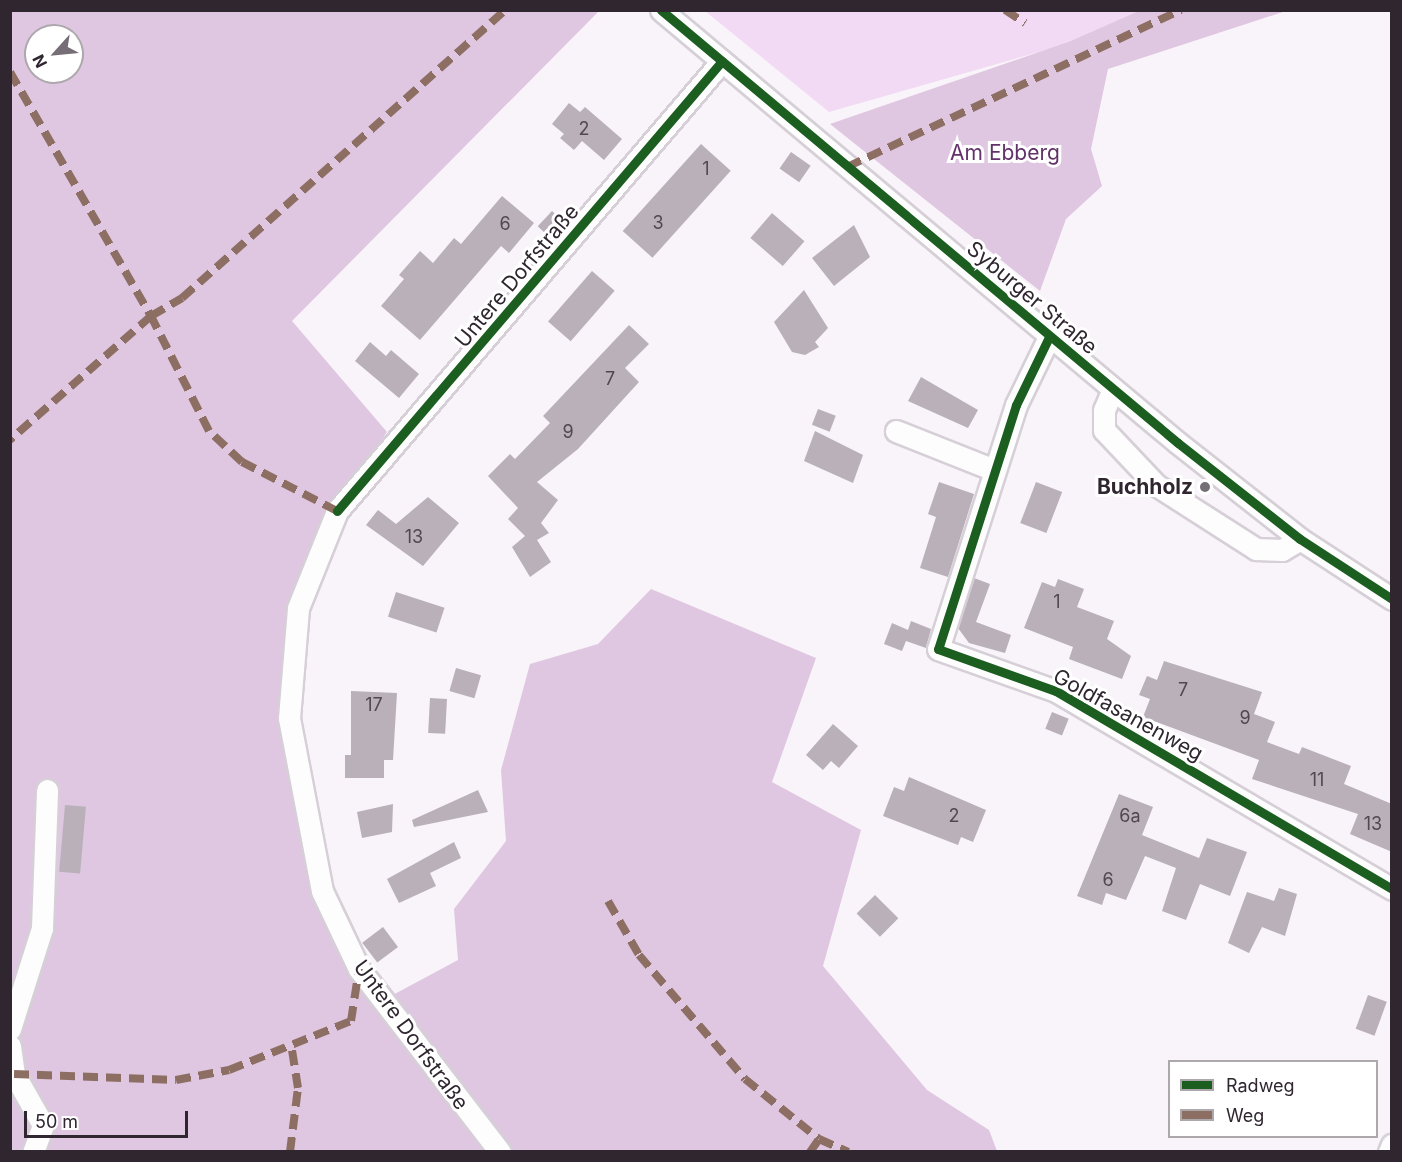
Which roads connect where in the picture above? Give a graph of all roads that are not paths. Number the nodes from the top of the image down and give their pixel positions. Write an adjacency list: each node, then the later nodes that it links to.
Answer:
1 (661, 10): 2 (street, Syburger Straße)
2 (722, 62): 3 (street, Syburger Straße); 15 (street, Untere Dorfstraße)
3 (1049, 337): 4 (street, Syburger Straße); 6 (street, Goldfasanenweg)
4 (1113, 389): 7 (street, Syburger Straße); 7 (street)
5 (896, 431): 6 (street)
6 (994, 470): 10 (street, Goldfasanenweg)
7 (1300, 539): 8 (street, Syburger Straße)
8 (1392, 599)
9 (47, 790): 11 (street)
10 (1392, 889)
11 (10, 1029)
12 (10, 1046): 14 (street)
13 (1392, 1145): 16 (street)
14 (33, 1152)
15 (500, 1152)
16 (1389, 1152)

